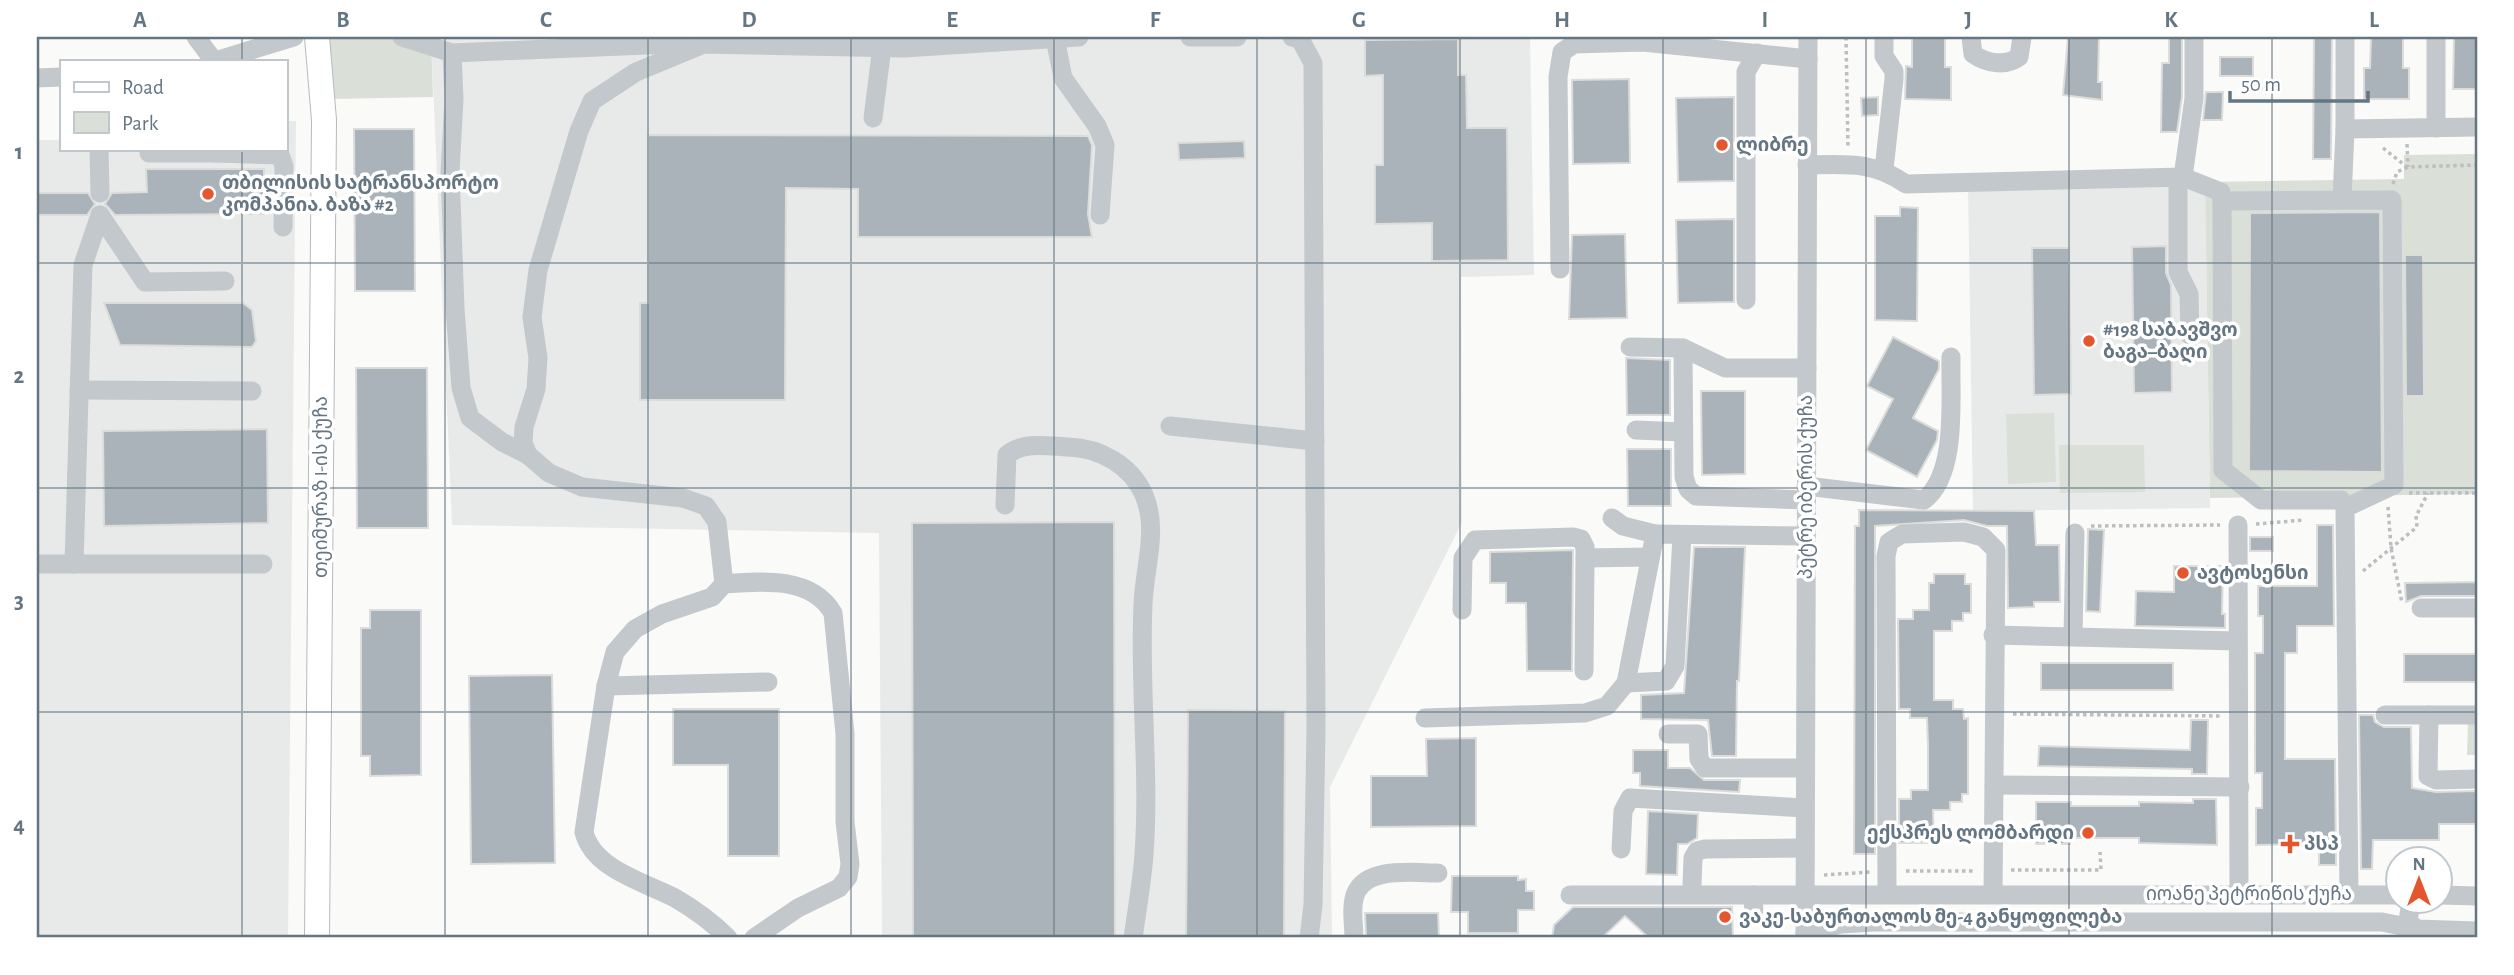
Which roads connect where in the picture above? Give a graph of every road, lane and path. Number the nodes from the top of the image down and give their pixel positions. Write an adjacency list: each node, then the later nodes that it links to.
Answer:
1 (196, 37): 24 (street)
2 (294, 37): 18 (street)
3 (317, 37): 133 (main road, თეიმურაზ I-ის ქუჩა)
4 (402, 37): 21 (street)
5 (1079, 37): 17 (street)
6 (1190, 37): 7 (street)
7 (1237, 37)
8 (1292, 37): 59 (street)
9 (1808, 37): 23 (street, პეტრე იბერის ქუჩა)
10 (1846, 37): 35 (path)
11 (1884, 37): 38 (street)
12 (1971, 37): 13 (street)
13 (2022, 37)
14 (2194, 37): 39 (street)
15 (2345, 37): 31 (street)
16 (2436, 37): 30 (street)
17 (1055, 38): 20 (street); 44 (street)
18 (257, 42): 25 (street)
19 (704, 44): 20 (street); 21 (street); 60 (street)
20 (883, 47): 28 (street)
21 (452, 53): 60 (street)
22 (1757, 53): 23 (street); 46 (street); 48 (street)
23 (1808, 59): 36 (street, პეტრე იბერის ქუჩა)
24 (214, 60)
25 (217, 60)
26 (60, 77): 27 (street)
27 (37, 78)
28 (873, 118)
29 (2477, 127): 30 (street)
30 (2437, 128): 31 (street)
31 (2344, 129): 41 (street)
32 (99, 150): 40 (street)
33 (216, 151): 34 (street); 45 (street)
34 (149, 153)
35 (1848, 164): 36 (street); 38 (street)
36 (1807, 165): 53 (street, პეტრე იბერის ქუჩა)
37 (2477, 165): 42 (path)
38 (1884, 169): 39 (street)
39 (2180, 177): 43 (street); 49 (street)
40 (100, 193)
41 (2343, 200): 42 (street); 43 (street)
42 (2392, 200): 61 (street)
43 (2222, 201): 66 (street)
44 (1100, 215)
45 (283, 227)
46 (1560, 268)
47 (225, 281): 54 (street)
48 (1746, 300)
49 (2190, 335)
50 (1630, 347): 51 (street)
51 (1683, 348): 53 (street); 58 (street)
52 (1951, 357): 62 (street)
53 (1807, 368): 62 (street, პეტრე იბერის ქუჩა)
54 (79, 390): 55 (street); 78 (street)
55 (251, 391)
56 (1170, 426): 59 (street)
57 (1636, 430): 58 (street)
58 (1683, 432): 62 (street)
59 (1315, 442): 137 (street)
60 (528, 455): 80 (street)
61 (2394, 489): 63 (path); 66 (street); 74 (path)
62 (1806, 493): 73 (street, პეტრე იბერის ქუჩა)
63 (2428, 493): 64 (path); 74 (path)
64 (2477, 494)
65 (1005, 505): 136 (street)
66 (2344, 508): 81 (street)
67 (1612, 518): 71 (street)
68 (2305, 520): 69 (path)
69 (2238, 525): 70 (path); 87 (street)
70 (2075, 533): 86 (street)
71 (1655, 534): 72 (street); 75 (street)
72 (1682, 535): 73 (street); 90 (street)
73 (1806, 536): 99 (street, პეტრე იბერის ქუჩა)
74 (2391, 548): 81 (path); 82 (path)
75 (1649, 557): 76 (street); 90 (street)
76 (1586, 558): 84 (street); 88 (street)
77 (37, 564): 78 (street)
78 (74, 564): 79 (street)
79 (263, 564)
80 (724, 584): 91 (street); 135 (street)
81 (2345, 585): 116 (street)
82 (2421, 608): 83 (street)
83 (2477, 608)
84 (1462, 610)
85 (1993, 635): 86 (street); 101 (street); 108 (street)
86 (2073, 636): 87 (street)
87 (2238, 641): 96 (street)
88 (1584, 671)
89 (768, 682): 91 (street)
90 (1626, 683): 97 (street)
91 (606, 686): 134 (street)
92 (2015, 714): 96 (path)
93 (2385, 715): 94 (street)
94 (2429, 715): 95 (street); 100 (street)
95 (2477, 715)
96 (2239, 716): 102 (street)
97 (1425, 718)
98 (1668, 734): 99 (street)
99 (1805, 768): 103 (street, პეტრე იბერის ქუჩა)
100 (2477, 779)
101 (1994, 785): 102 (street); 107 (street)
102 (2239, 787): 115 (street)
103 (1805, 808): 104 (street, პეტრე იბერის ქუჩა); 105 (street)
104 (1805, 848): 110 (street); 111 (street, პეტრე იბერის ქუჩა)
105 (1621, 849)
106 (2100, 852): 107 (path)
107 (1993, 871): 108 (path); 113 (street)
108 (1887, 872): 111 (path); 112 (street)
109 (1438, 873): 138 (street)
110 (1692, 885)
111 (1814, 894): 112 (street, იოანე პეტრიწის ქუჩა); 118 (street, იოანე პეტრიწის ქუჩა); 132 (street, პეტრე იბერის ქუჩა)
112 (1887, 894): 113 (street, იოანე პეტრიწის ქუჩა)
113 (1993, 894): 114 (street, იოანე პეტრიწის ქუჩა)
114 (2197, 894): 115 (street, იოანე პეტრიწის ქუჩა); 126 (street)
115 (2239, 894): 116 (street, იოანე პეტრიწის ქუჩა)
116 (2349, 894): 119 (street, იოანე პეტრიწის ქუჩა)
117 (1570, 895): 118 (street, იოანე პეტრიწის ქუჩა)
118 (1753, 895): 122 (street)
119 (2384, 895)
120 (2454, 895): 121 (street)
121 (2477, 896)
122 (1754, 915)
123 (2394, 916): 125 (street)
124 (2409, 916): 127 (street)
125 (2382, 922): 126 (street, იოანე პეტრიწის ქუჩა); 127 (street, იოანე პეტრიწის ქუჩა)
126 (2207, 927): 130 (street, იოანე პეტრიწის ქუჩა)
127 (2416, 929): 131 (street, იოანე პეტრიწის ქუჩა)
128 (1959, 930): 129 (street, იოანე პეტრიწის ქუჩა); 132 (street, იოანე პეტრიწის ქუჩა)
129 (2031, 930): 130 (street, იოანე პეტრიწის ქუჩა)
130 (2146, 930)
131 (2469, 933)
132 (1805, 936)
133 (317, 938)
134 (728, 938)
135 (754, 938)
136 (1133, 938)
137 (1309, 938)
138 (1354, 938)

